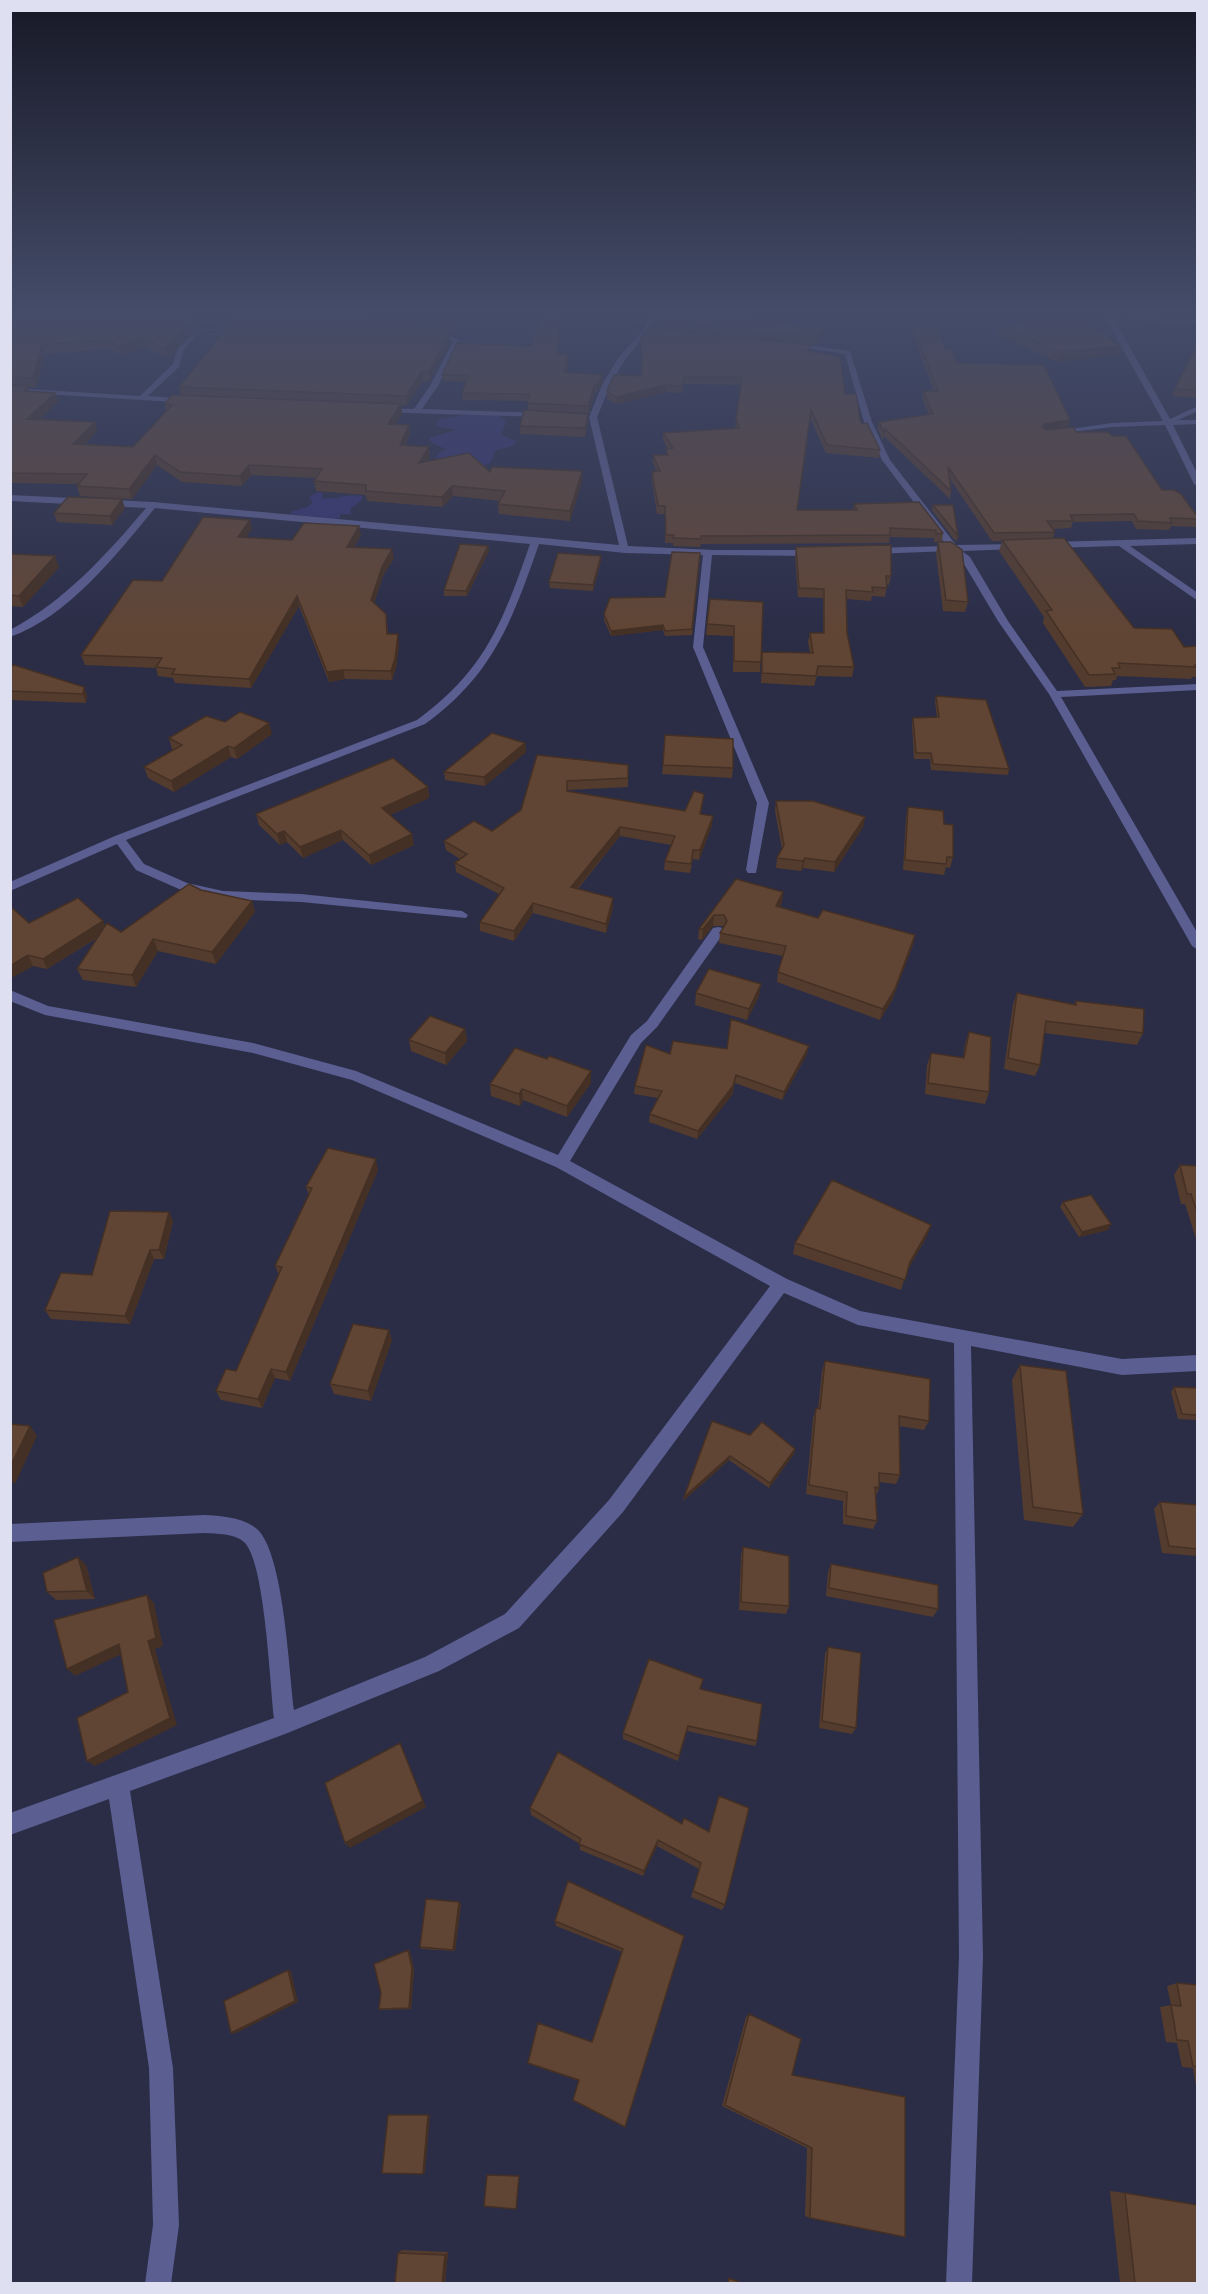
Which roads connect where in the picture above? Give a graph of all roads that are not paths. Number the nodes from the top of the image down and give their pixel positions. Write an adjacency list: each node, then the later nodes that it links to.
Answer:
1 (594, 421): 16 (street)
2 (868, 421): 15 (street)
3 (1172, 421): 5 (street)
4 (1197, 422): 5 (street)
5 (1168, 423): 6 (street); 7 (street)
6 (1046, 433)
7 (1197, 484)
8 (10, 498): 9 (street)
9 (153, 506): 11 (street); 21 (street)
10 (1197, 541): 12 (street)
11 (534, 542): 16 (street); 24 (street)
12 (1119, 542): 13 (street); 20 (street)
13 (1036, 545)
14 (1024, 546): 15 (street)
15 (953, 548): 17 (street); 23 (street)
16 (625, 550): 19 (street)
17 (863, 551)
18 (830, 552): 19 (street)
19 (708, 554): 25 (street)
20 (1197, 598)
21 (10, 634)
22 (1197, 687): 23 (street)
23 (1053, 694): 29 (street)
24 (119, 839): 26 (street); 27 (street)
25 (752, 870)
26 (10, 887)
27 (462, 915)
28 (718, 931): 31 (street)
29 (1197, 946)
30 (10, 995): 31 (street)
31 (561, 1163): 32 (street)
32 (781, 1284): 33 (street); 36 (street)
33 (962, 1338): 34 (street); 40 (street)
34 (1197, 1363)
35 (10, 1533): 36 (street)
36 (285, 1724): 37 (street)
37 (118, 1785): 38 (street); 39 (street)
38 (10, 1824)
39 (158, 2283)
40 (959, 2283)

